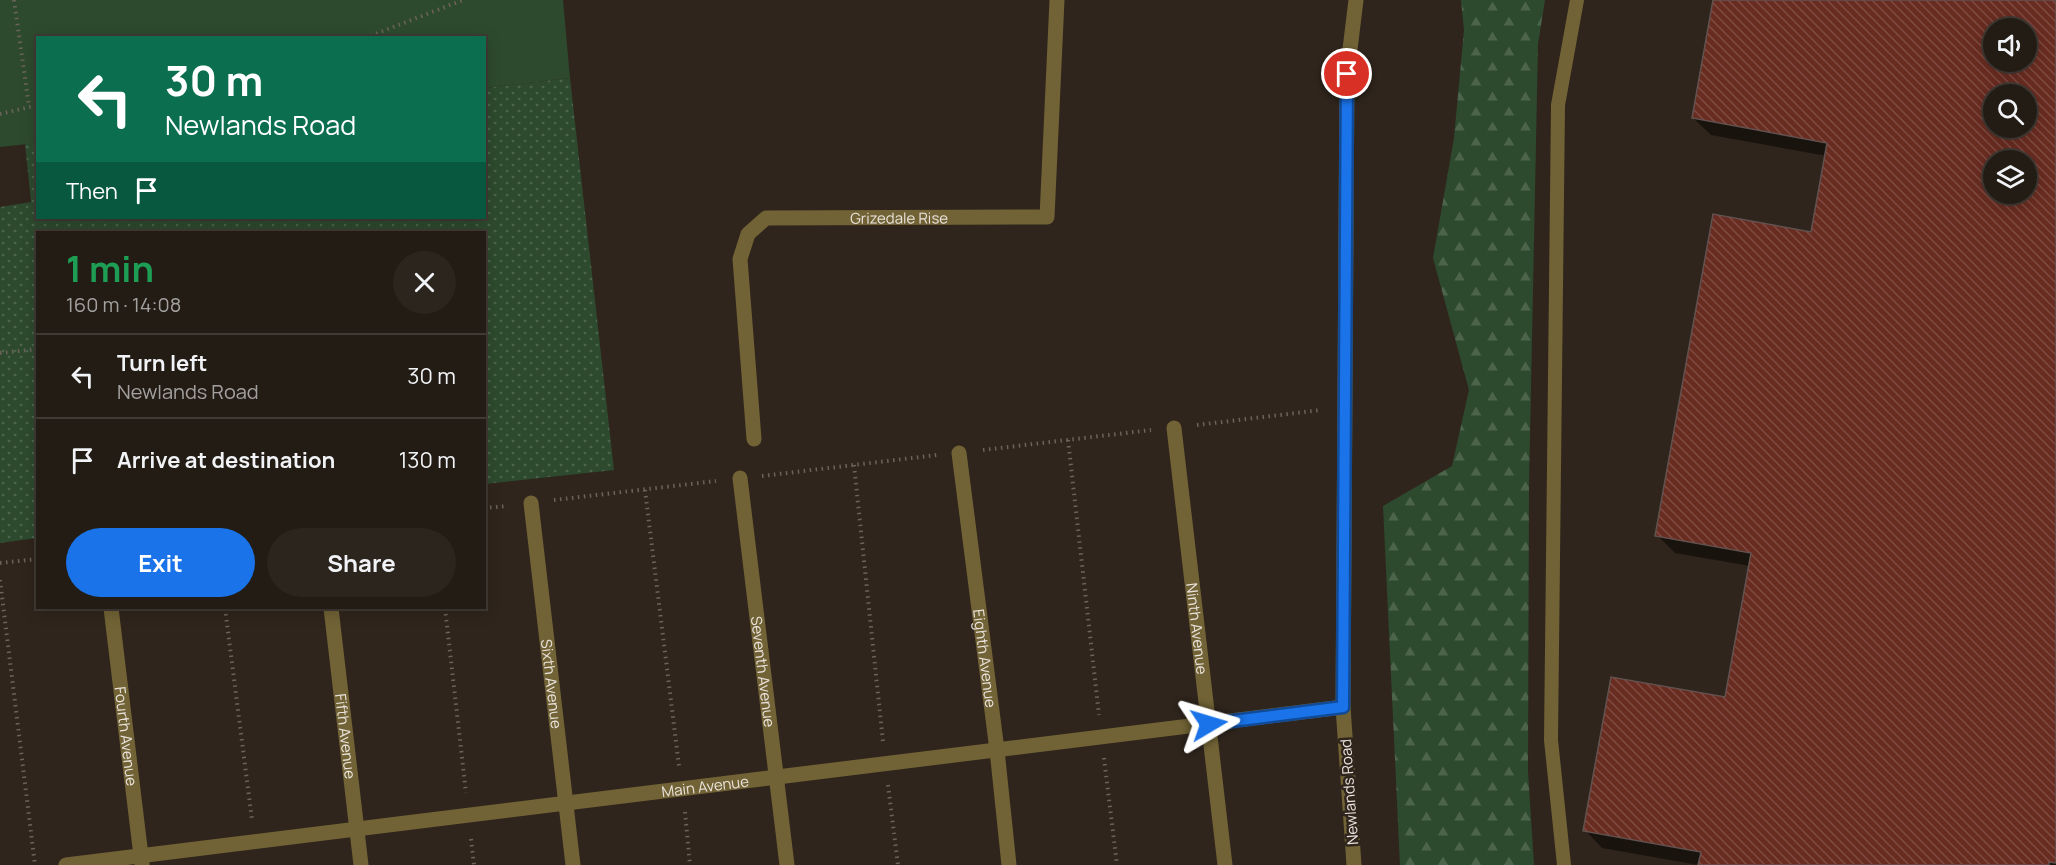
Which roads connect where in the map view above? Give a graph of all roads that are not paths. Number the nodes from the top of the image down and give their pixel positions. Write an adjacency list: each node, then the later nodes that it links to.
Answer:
1 (1057, 0): 5 (street, Grizedale Rise)
2 (1356, 0): 11 (street, Newlands Road)
3 (1577, 0): 25 (lane)
4 (1174, 428): 12 (street, Ninth Avenue)
5 (754, 439)
6 (959, 453): 13 (street, Eighth Avenue)
7 (740, 478): 14 (street, Seventh Avenue)
8 (531, 503): 15 (street, Sixth Avenue)
9 (111, 609): 17 (street, Fourth Avenue)
10 (331, 609): 16 (street, Fifth Avenue)
11 (1343, 707): 12 (street, Main Avenue); 24 (street, Newlands Road)
12 (1209, 724): 13 (street, Main Avenue); 23 (street, Ninth Avenue)
13 (997, 750): 14 (street, Main Avenue); 22 (street, Eighth Avenue)
14 (777, 777): 15 (street, Main Avenue); 21 (street, Seventh Avenue)
15 (565, 803): 16 (street, Main Avenue); 20 (street, Sixth Avenue)
16 (356, 829): 17 (street, Main Avenue); 19 (street, Fifth Avenue)
17 (141, 861): 18 (street, Main Avenue)
18 (66, 865)
19 (361, 865)
20 (573, 865)
21 (787, 865)
22 (1009, 865)
23 (1225, 865)
24 (1354, 865)
25 (1564, 865)

